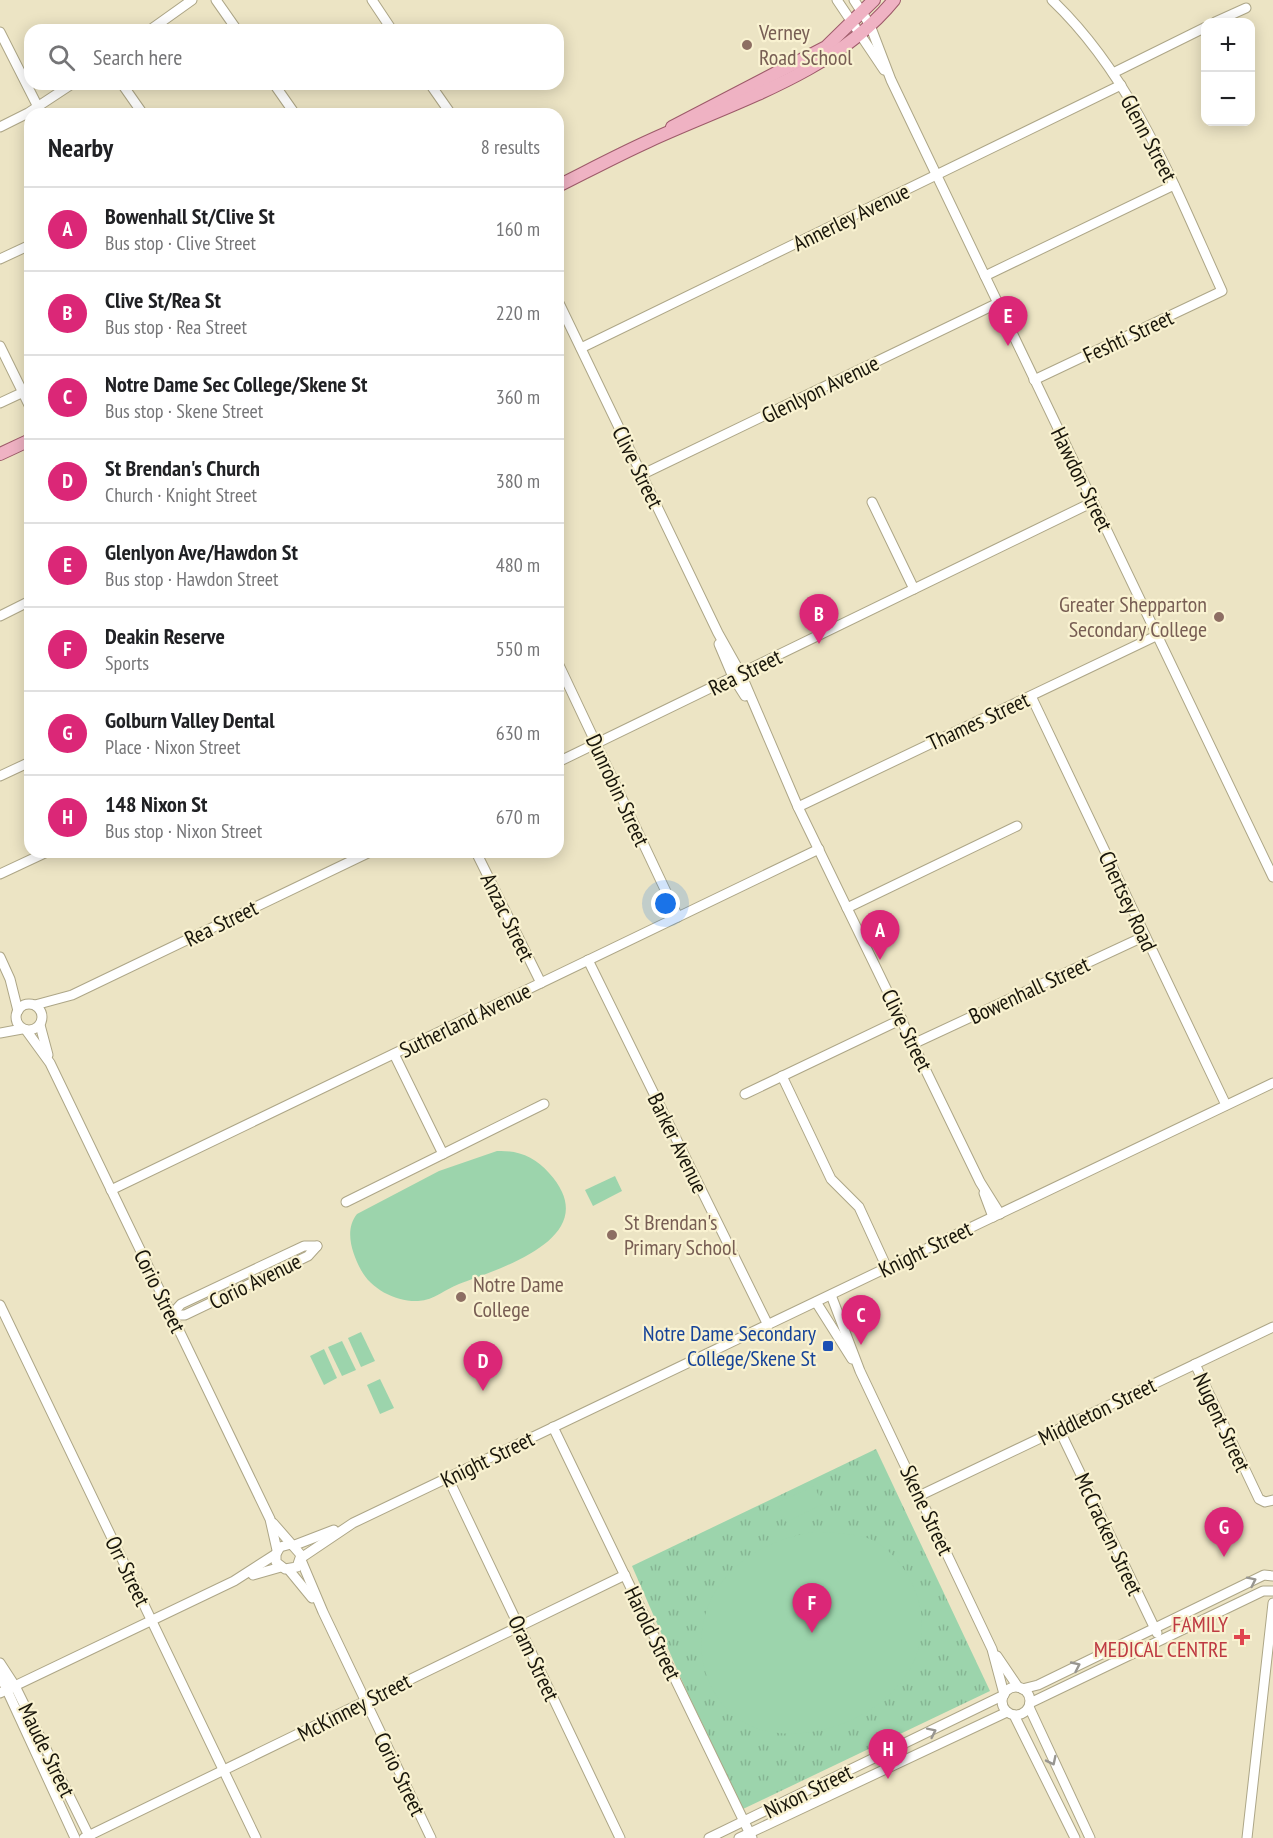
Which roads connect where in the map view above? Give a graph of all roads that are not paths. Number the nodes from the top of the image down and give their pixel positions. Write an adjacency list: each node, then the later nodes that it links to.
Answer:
1 (192, 0): 13 (street)
2 (216, 0): 14 (street)
3 (372, 0): 15 (street)
4 (837, 0): 12 (street, Hawdon Street)
5 (854, 0): 10 (street, Hawdon Street)
6 (874, 0): 10 (main road)
7 (894, 0): 16 (main road)
8 (1052, 0): 20 (street, Glenn Street)
9 (1246, 8): 11 (street)
10 (862, 12): 12 (main road); 16 (street, Hawdon Street)
11 (1224, 18)
12 (851, 23): 19 (street, Hawdon Street); 35 (main road)
13 (158, 24)
14 (233, 24)
15 (388, 24)
16 (870, 25): 19 (main road); 22 (street, Hawdon Street)
17 (1201, 29): 20 (street)
18 (0, 32): 21 (street)
19 (860, 36): 22 (street, Hawdon Street); 35 (main road)
20 (1113, 73): 23 (street, Glenn Street)
21 (24, 79)
22 (891, 80): 36 (street, Hawdon Street)
23 (1121, 85): 36 (street, Annerley Avenue); 38 (street, Glenn Street)
24 (29, 90): 29 (street)
25 (63, 90): 29 (street)
26 (126, 90): 30 (street)
27 (278, 90): 31 (street)
28 (434, 90): 32 (street)
29 (38, 107)
30 (139, 108)
31 (291, 108)
32 (447, 108)
33 (24, 114): 34 (street)
34 (0, 127)
35 (651, 140): 37 (main road)
36 (936, 175): 41 (street, Hawdon Street); 46 (street, Annerley Avenue)
37 (564, 183)
38 (1174, 185): 41 (street); 42 (street, Glenn Street)
39 (24, 247): 40 (street)
40 (0, 259)
41 (984, 276): 43 (street, Hawdon Street)
42 (1222, 291): 47 (street, Feshti Street)
43 (998, 303): 47 (street, Hawdon Street); 53 (street, Glenlyon Avenue)
44 (564, 313): 46 (street, Clive Street)
45 (0, 346): 48 (street)
46 (581, 348): 53 (street, Clive Street)
47 (1034, 380): 55 (street, Hawdon Street)
48 (24, 387)
49 (24, 391): 50 (street)
50 (0, 403)
51 (24, 443): 52 (main road)
52 (0, 454)
53 (641, 475): 61 (street, Clive Street)
54 (872, 502): 56 (street)
55 (1093, 502): 56 (street, Rea Street); 59 (street, Hawdon Street)
56 (914, 589): 61 (street, Rea Street)
57 (24, 605): 58 (street)
58 (0, 616)
59 (1158, 635): 62 (street, Thames Street); 74 (street, Hawdon Street)
60 (564, 676): 63 (street, Dunrobin Street)
61 (737, 676): 63 (street, Rea Street); 67 (street, Clive Street)
62 (1031, 696): 67 (street, Thames Street); 77 (street, Chertsey Road)
63 (596, 743): 64 (street, Rea Street); 76 (street, Dunrobin Street)
64 (564, 759)
65 (24, 765): 66 (street)
66 (0, 776)
67 (798, 807): 69 (street, Clive Street)
68 (1017, 826): 75 (street)
69 (819, 849): 75 (street, Clive Street); 76 (street, Sutherland Avenue)
70 (34, 858): 73 (street)
71 (357, 858): 82 (street, Rea Street)
72 (479, 858): 81 (street, Anzac Street)
73 (0, 874)
74 (1273, 877)
75 (847, 908): 85 (street, Clive Street)
76 (678, 917): 79 (street, Sutherland Avenue)
77 (1144, 936): 90 (street, Bowenhall Street); 97 (street, Chertsey Road)
78 (0, 957): 80 (street)
79 (588, 960): 81 (street, Sutherland Avenue); 107 (street, Barker Avenue)
80 (10, 979): 83 (street); 84 (street)
81 (541, 983): 91 (street, Sutherland Avenue)
82 (72, 995): 83 (street, Rea Street); 86 (street, Rea Street)
83 (33, 1005): 84 (street); 86 (street)
84 (17, 1013): 87 (street); 88 (street)
85 (902, 1019): 90 (street, Clive Street); 93 (street)
86 (41, 1021): 88 (street); 92 (street, Corio Street)
87 (0, 1027)
88 (24, 1029): 89 (street); 92 (street, Corio Street)
89 (0, 1033)
90 (913, 1044): 101 (street, Clive Street)
91 (394, 1054): 98 (street); 99 (street, Sutherland Avenue)
92 (50, 1064): 99 (street, Corio Street)
93 (782, 1076): 95 (street); 102 (street)
94 (1272, 1084): 97 (street, Knight Street)
95 (745, 1094)
96 (544, 1104): 98 (street)
97 (1226, 1105): 101 (street, Knight Street)
98 (443, 1154): 100 (street)
99 (111, 1190): 106 (street, Corio Street)
100 (346, 1202)
101 (997, 1215): 102 (street, Knight Street)
102 (887, 1268): 103 (street, Knight Street)
103 (831, 1295): 104 (street, Knight Street); 110 (street, Skene Street)
104 (816, 1302): 107 (street, Knight Street); 110 (street, Skene Street)
105 (0, 1305): 128 (street, Orr Street)
106 (171, 1315): 106 (street, Corio Avenue); 116 (street, Corio Street)
107 (768, 1325): 111 (street, Knight Street)
108 (1273, 1327): 109 (street, Middleton Street)
109 (1195, 1364): 112 (street, Middleton Street); 115 (street, Nugent Street)
110 (860, 1371): 114 (street, Skene Street)
111 (554, 1428): 113 (street, Knight Street); 122 (street, Harold Street)
112 (1059, 1429): 114 (street, Middleton Street); 130 (street, McCracken Street)
113 (448, 1478): 117 (street, Knight Street); 129 (street, Oram Street)
114 (921, 1495): 132 (street, Skene Street)
115 (1273, 1500)
116 (270, 1519): 118 (street, Corio Street); 119 (street, Corio Street)
117 (353, 1523): 118 (street, Knight Street); 120 (street, Knight Street)
118 (293, 1545): 119 (street); 120 (street)
119 (277, 1552): 121 (street); 124 (street)
120 (301, 1559): 121 (street); 127 (street, Corio Street)
121 (285, 1568): 124 (street); 127 (street, Corio Street)
122 (625, 1575): 129 (street, McKinney Street); 143 (street, Harold Street)
123 (1273, 1576): 130 (street, one-way to 123)
124 (234, 1581): 128 (street)
125 (1273, 1592): 131 (street)
126 (1273, 1603): 154 (street)
127 (323, 1612): 139 (street, Corio Street)
128 (152, 1620): 135 (street); 142 (street, Orr Street)
129 (518, 1626): 139 (street, McKinney Street); 150 (street, Oram Street)
130 (1154, 1628): 131 (street, McCracken Street); 136 (street, one-way to 130)
131 (1160, 1639): 140 (street)
132 (992, 1649): 136 (street, Skene Street); 138 (street, Skene Street)
133 (0, 1663): 135 (street, Maude Street)
134 (0, 1676): 137 (street, Maude Street)
135 (15, 1686): 137 (street); 145 (street, Maude Street)
136 (1020, 1688): 138 (street); 140 (street)
137 (3, 1692): 147 (street, Maude Street)
138 (1004, 1694): 141 (street); 143 (street, Nixon Street, one-way to 138)
139 (365, 1702): 142 (street, McKinney Street); 149 (street, Corio Street)
140 (1030, 1705): 141 (street); 146 (street, one-way to 146)
141 (1011, 1713): 144 (street, Nixon Street); 153 (street)
142 (224, 1771): 145 (street, McKinney Street); 148 (street, Orr Street)
143 (744, 1821): 144 (street, Harold Street); 151 (street, Nixon Street)
144 (751, 1835): 152 (street, Nixon Street)
145 (88, 1837)
146 (1087, 1837)
147 (75, 1838)
148 (256, 1838)
149 (430, 1838)
150 (620, 1838)
151 (709, 1838)
152 (740, 1838)
153 (1075, 1838)
154 (1247, 1838)

